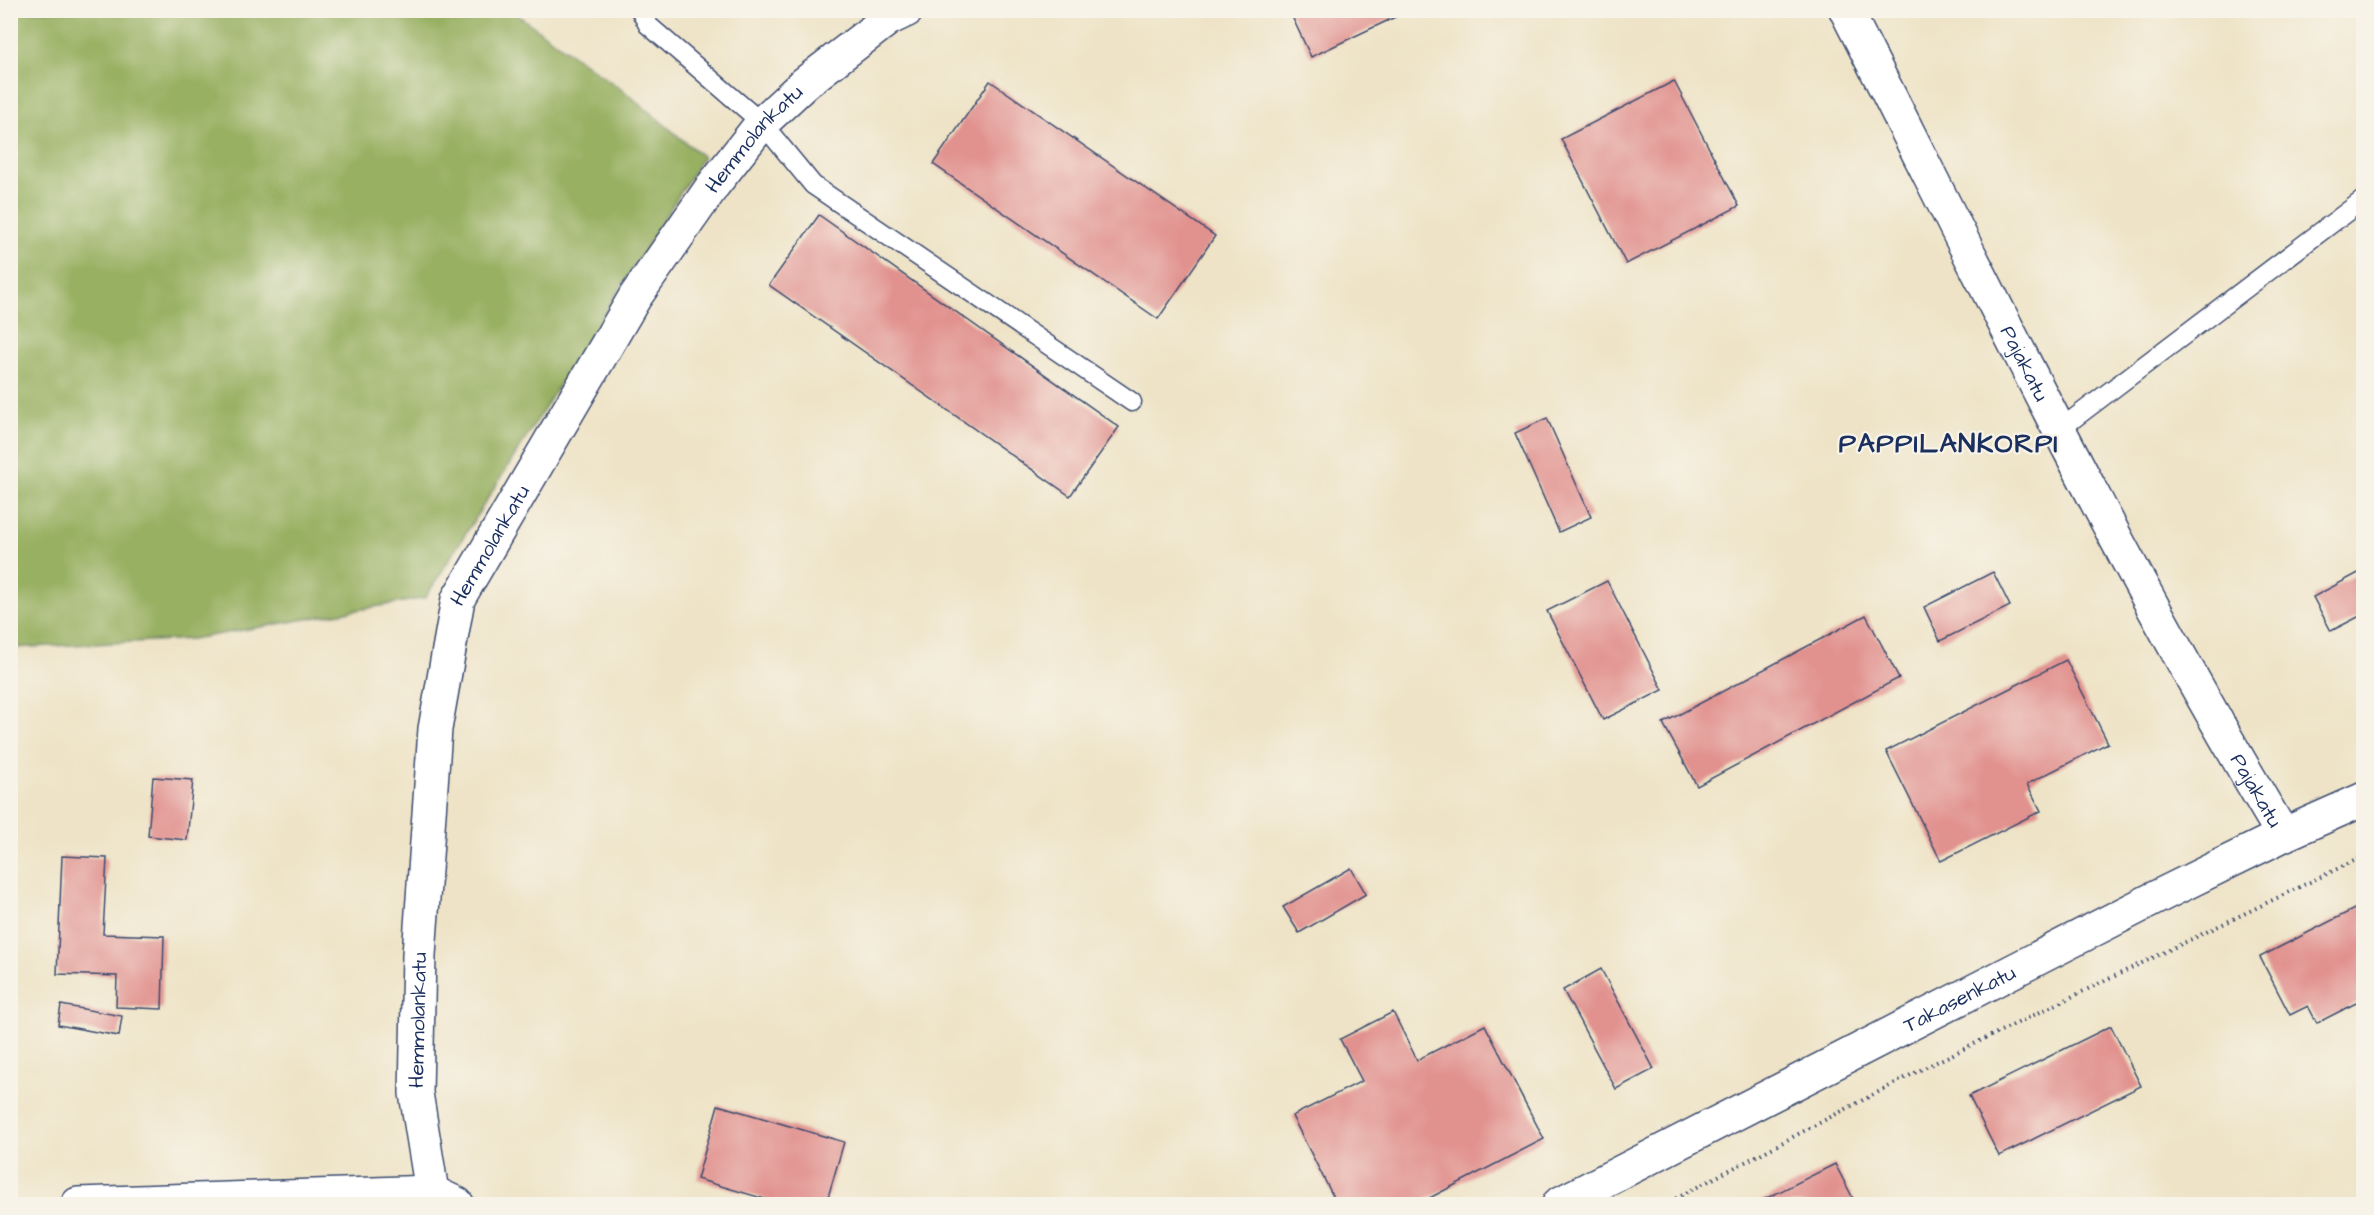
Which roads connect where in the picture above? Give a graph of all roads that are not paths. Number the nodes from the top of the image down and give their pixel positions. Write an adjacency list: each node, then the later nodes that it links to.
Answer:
1 (640, 10): 4 (lane)
2 (907, 10): 4 (street, Hemmolankatu)
3 (1846, 10): 7 (street, Pajakatu)
4 (762, 123): 6 (lane); 10 (street, Hemmolankatu)
5 (2364, 199): 7 (lane)
6 (1132, 402)
7 (2060, 429): 9 (street, Pajakatu)
8 (2364, 800): 9 (street, Takasenkatu)
9 (2283, 835): 12 (street, Takasenkatu)
10 (445, 1198): 11 (street)
11 (78, 1204)
12 (1558, 1204)

